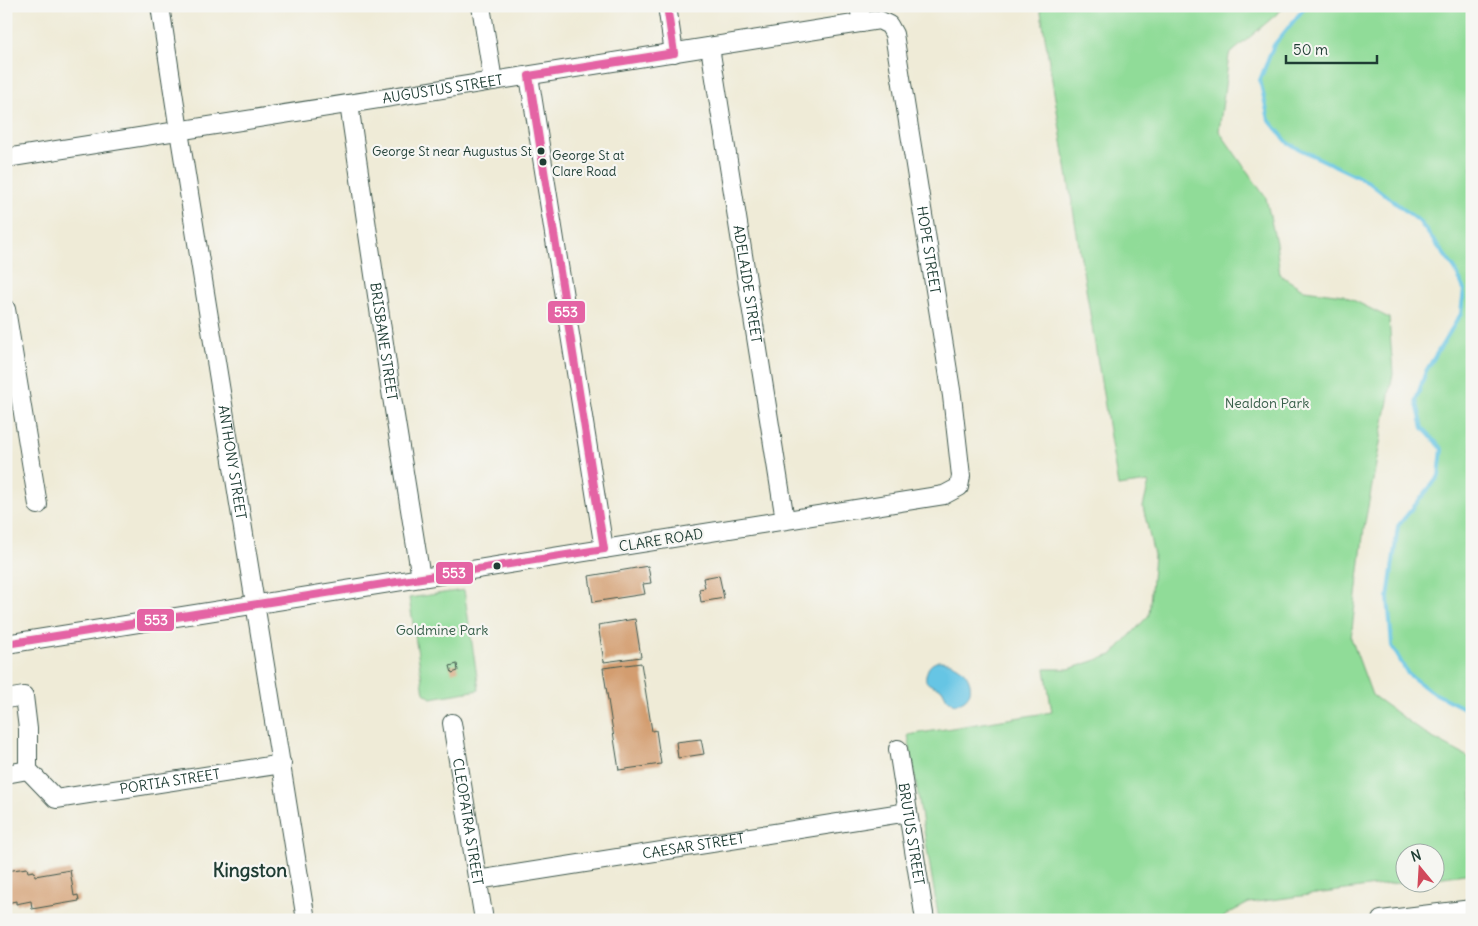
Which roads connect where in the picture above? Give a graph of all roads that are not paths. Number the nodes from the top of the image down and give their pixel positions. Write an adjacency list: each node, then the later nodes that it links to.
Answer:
1 (160, 6): 10 (street, ANTHONY STREET)
2 (481, 6): 8 (street)
3 (667, 6): 6 (street)
4 (867, 16): 5 (street, AUGUSTUS STREET); 13 (street, HOPE STREET)
5 (710, 47): 6 (street, AUGUSTUS STREET); 15 (street, ADELAIDE STREET)
6 (674, 52): 7 (street, AUGUSTUS STREET)
7 (529, 76): 8 (street, AUGUSTUS STREET); 16 (street)
8 (493, 81): 9 (street, AUGUSTUS STREET)
9 (348, 104): 10 (street, AUGUSTUS STREET); 17 (street, BRISBANE STREET)
10 (179, 131): 11 (street, AUGUSTUS STREET); 18 (street, ANTHONY STREET)
11 (6, 158)
12 (6, 309): 14 (street)
13 (959, 487): 15 (street, CLARE ROAD)
14 (38, 505)
15 (785, 520): 16 (street, CLARE ROAD)
16 (604, 549): 17 (street, CLARE ROAD)
17 (421, 578): 18 (street, CLARE ROAD)
18 (256, 604): 19 (street, CLARE ROAD); 23 (street, ANTHONY STREET)
19 (6, 644)
20 (6, 699): 24 (street)
21 (452, 723): 27 (street, CLEOPATRA STREET)
22 (898, 749): 26 (street, BRUTUS STREET)
23 (282, 764): 24 (street, PORTIA STREET); 29 (street, ANTHONY STREET)
24 (28, 770): 25 (street)
25 (6, 774)
26 (908, 812): 27 (street, CAESAR STREET); 31 (street, BRUTUS STREET)
27 (477, 880): 30 (street, CLEOPATRA STREET)
28 (1472, 909): 32 (street)
29 (304, 919)
30 (484, 920)
31 (925, 920)
32 (1381, 920)

